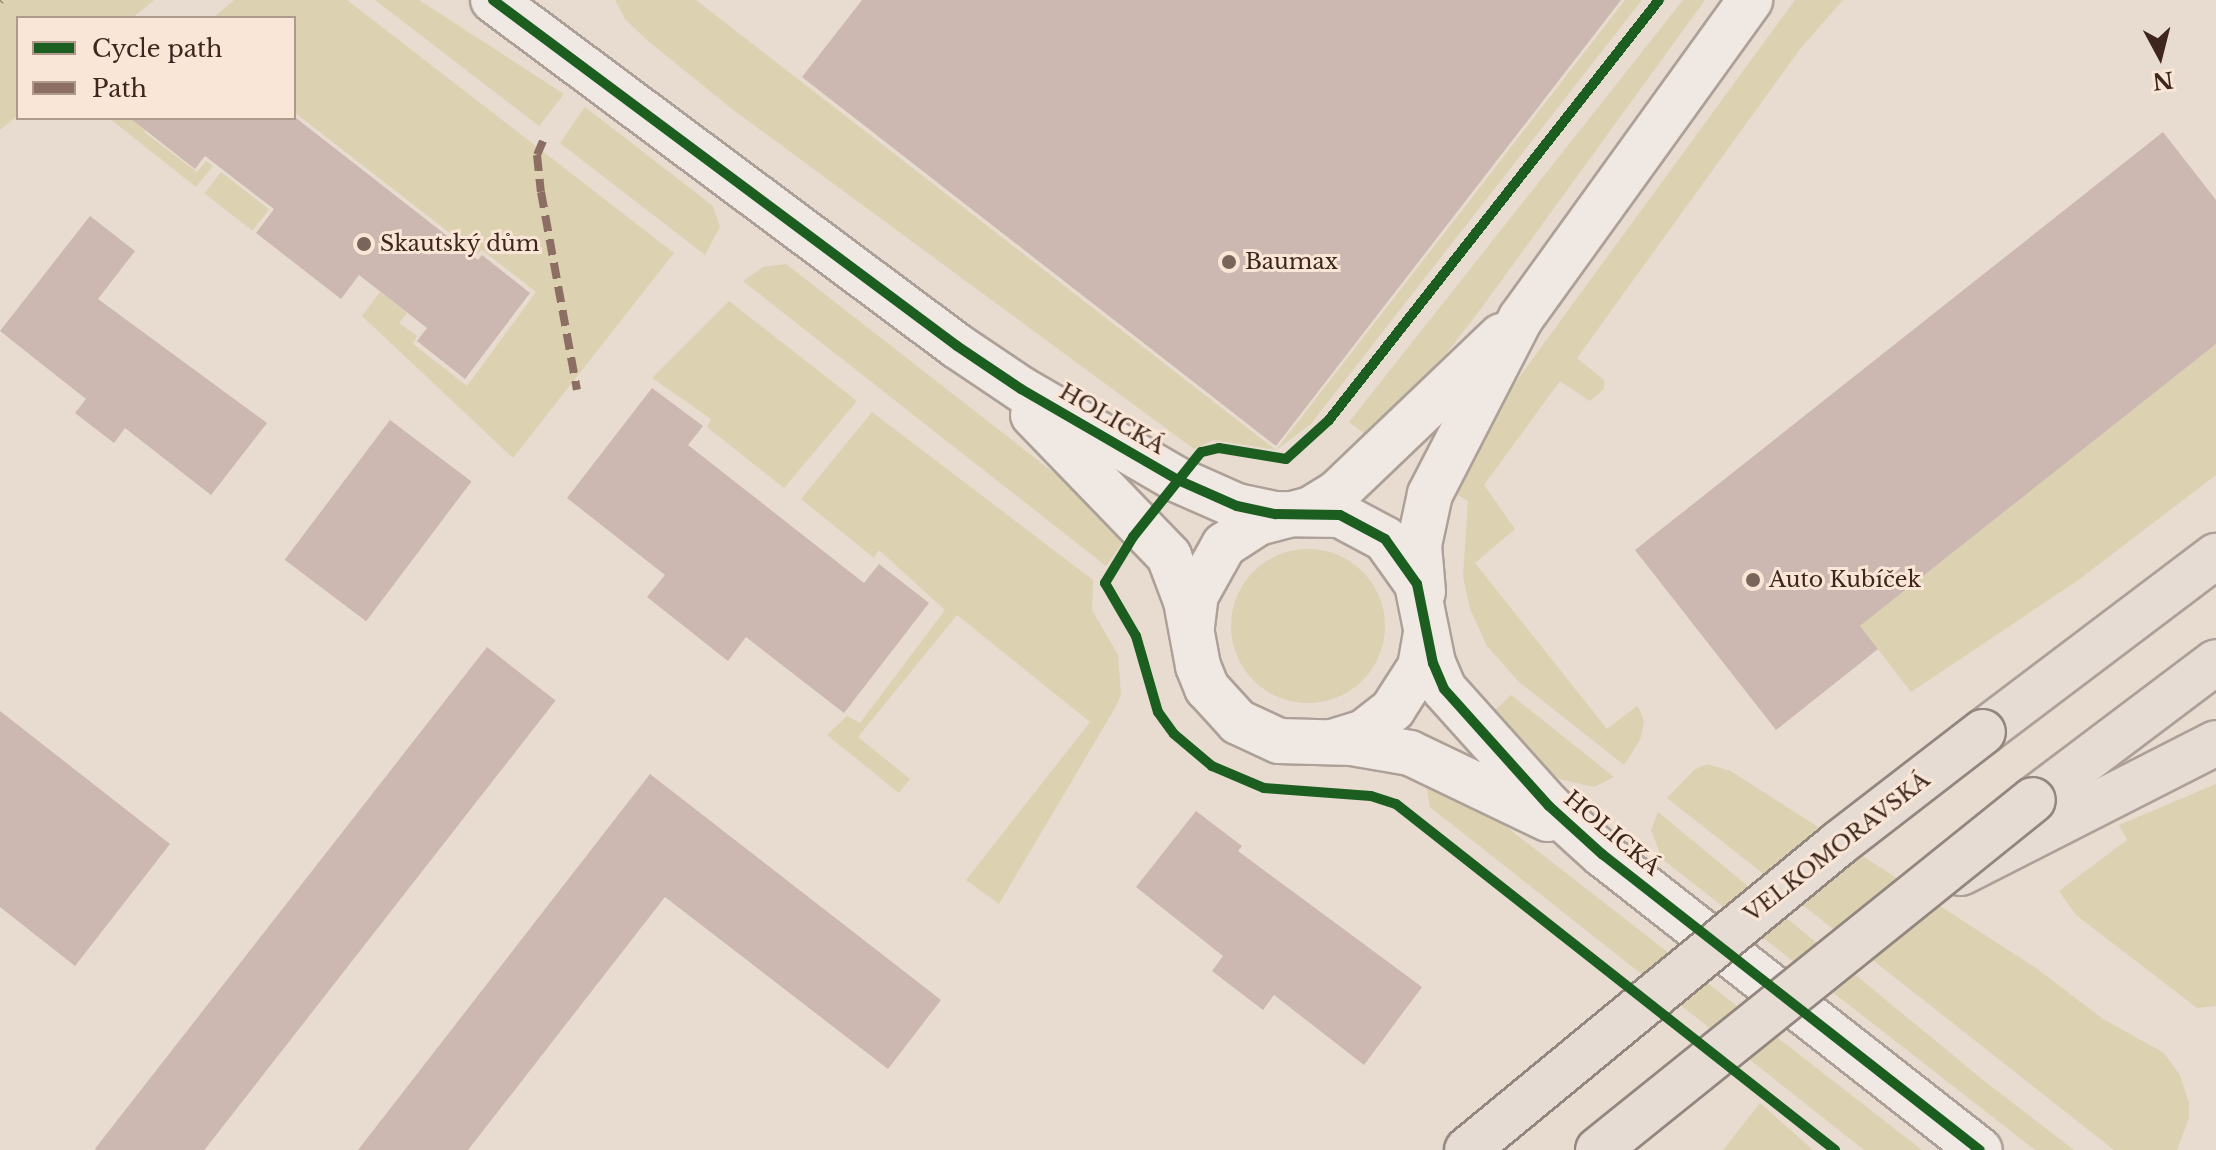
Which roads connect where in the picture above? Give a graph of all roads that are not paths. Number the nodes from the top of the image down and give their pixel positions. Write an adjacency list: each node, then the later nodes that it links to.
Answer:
1 (493, 0): 4 (street, HOLICKÁ)
2 (1750, 0): 3 (street)
3 (1521, 318): 5 (street); 9 (street)
4 (957, 346): 5 (street, HOLICKÁ); 10 (street, HOLICKÁ)
5 (1295, 511): 9 (street, HOLICKÁ); 10 (street, HOLICKÁ)
6 (2216, 532): 8 (main road)
7 (2216, 556): 8 (main road, VELKOMORAVSKÁ)
8 (2136, 615): 16 (main road, VELKOMORAVSKÁ, bridge)
9 (1426, 617): 13 (street, HOLICKÁ); 15 (street, HOLICKÁ)
10 (1193, 644): 13 (street, HOLICKÁ)
11 (2216, 662): 14 (main road)
12 (2216, 743): 14 (main road)
13 (1321, 744): 15 (street, HOLICKÁ)
14 (2042, 811): 17 (main road, bridge)
15 (1593, 846): 18 (street, HOLICKÁ)
16 (1467, 1150)
17 (1598, 1150)
18 (1980, 1150)

